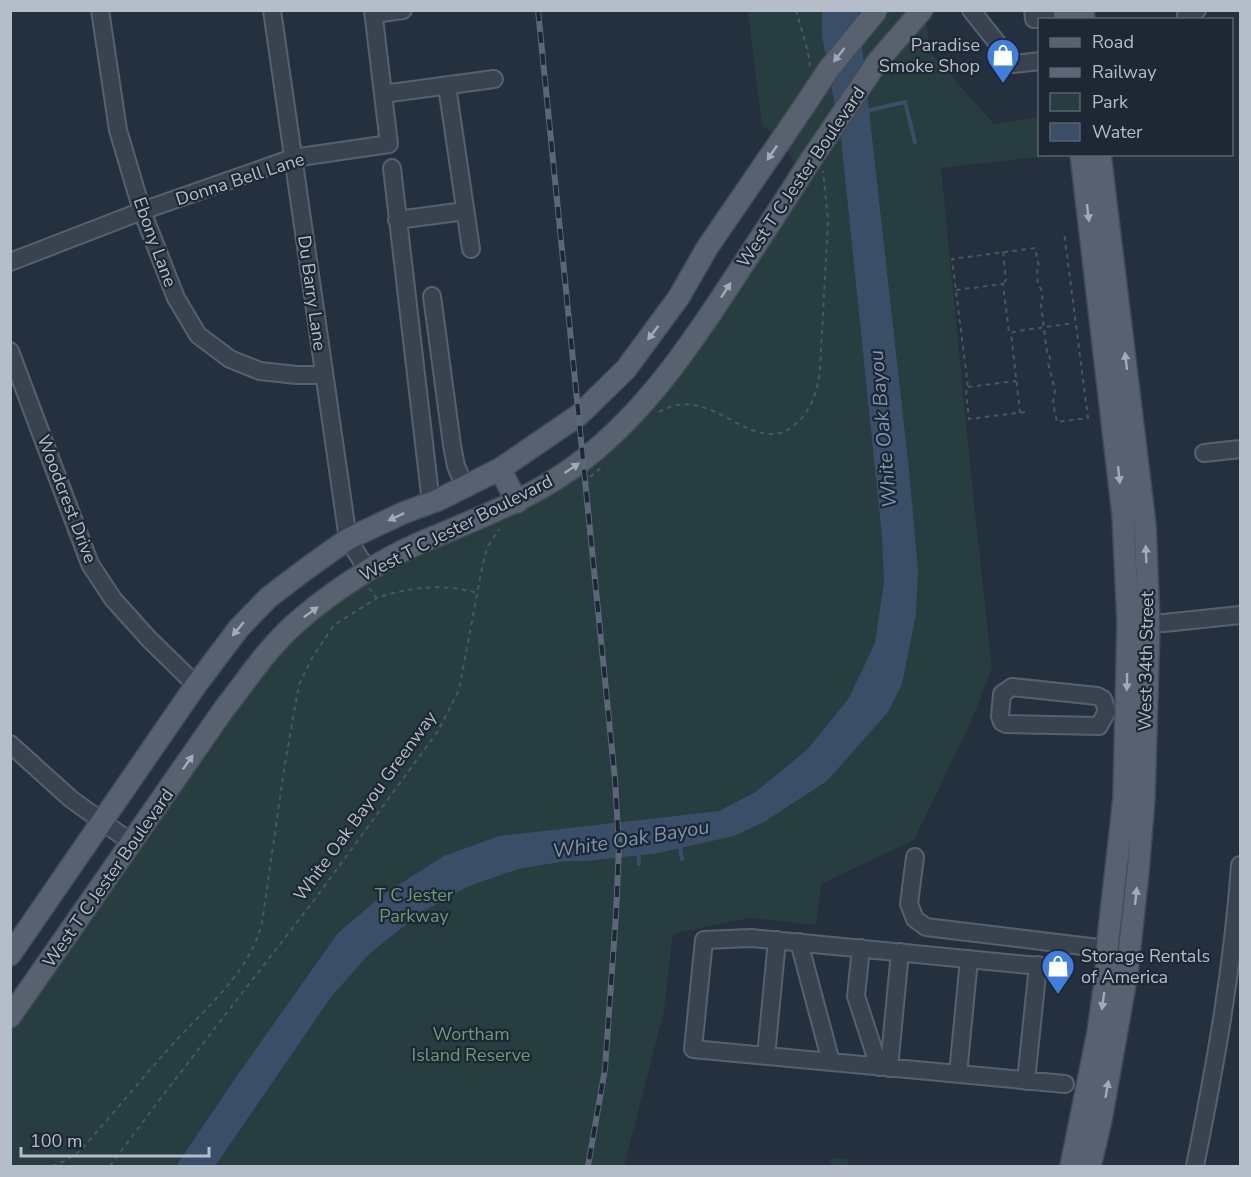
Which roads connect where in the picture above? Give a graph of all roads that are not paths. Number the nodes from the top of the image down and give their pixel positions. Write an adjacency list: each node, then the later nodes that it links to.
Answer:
1 (100, 10): 18 (street, Ebony Lane)
2 (272, 10): 16 (street, Du Barry Lane)
3 (403, 10): 7 (street)
4 (877, 10): 24 (main road, West T C Jester Boulevard, one-way to 24, bridge)
5 (922, 10): 25 (main road, West T C Jester Boulevard, one-way to 5, bridge)
6 (971, 10): 10 (street)
7 (373, 12): 13 (street)
8 (1072, 15): 9 (street)
9 (1044, 18)
10 (1038, 61)
11 (494, 79): 12 (street)
12 (447, 86): 13 (street); 19 (street)
13 (383, 94): 16 (street, Donna Bell Lane)
14 (1081, 156): 37 (main road, West 34th Street, one-way to 37)
15 (1100, 156): 37 (main road, West 34th Street, one-way to 15)
16 (293, 158): 18 (street, Donna Bell Lane); 27 (street, Du Barry Lane)
17 (392, 168): 20 (street)
18 (142, 211): 22 (street, Donna Bell Lane); 27 (street, Ebony Lane)
19 (465, 212): 20 (street); 21 (street)
20 (397, 220): 33 (street)
21 (471, 249)
22 (10, 262)
23 (432, 296): 31 (street)
24 (680, 297): 25 (main road); 30 (main road, West T C Jester Boulevard, one-way to 30)
25 (708, 319): 32 (main road, West T C Jester Boulevard, one-way to 25)
26 (10, 351): 38 (street, Woodcrest Drive)
27 (324, 375): 34 (street, Du Barry Lane)
28 (1240, 449): 29 (street)
29 (1204, 453)
30 (500, 469): 31 (main road, West T C Jester Boulevard); 32 (main road)
31 (465, 487): 33 (main road, West T C Jester Boulevard)
32 (518, 502): 35 (main road, West T C Jester Boulevard)
33 (431, 503): 34 (main road, West T C Jester Boulevard, one-way to 34)
34 (348, 539): 35 (street, Du Barry Lane); 38 (main road, West T C Jester Boulevard, one-way to 38)
35 (366, 576): 43 (main road, West T C Jester Boulevard, one-way to 35)
36 (1240, 615): 37 (street)
37 (1138, 623): 39 (main road, West 34th Street, one-way to 39); 41 (main road, West 34th Street)
38 (196, 685): 42 (main road, West T C Jester Boulevard)
39 (1117, 712): 39 (street); 41 (main road, West 34th Street)
40 (10, 744): 42 (street)
41 (1134, 798): 49 (main road, West 34th Street); 55 (main road, West 34th Street, one-way to 41)
42 (102, 821): 43 (street); 51 (main road, West T C Jester Boulevard)
43 (132, 843): 56 (main road, West T C Jester Boulevard)
44 (915, 856): 49 (street)
45 (1240, 865): 66 (street)
46 (777, 940): 47 (street); 57 (street); 57 (street)
47 (799, 942): 48 (street); 58 (street)
48 (861, 948): 50 (street); 59 (street)
49 (1107, 949): 55 (main road, West 34th Street)
50 (900, 952): 52 (street); 59 (street)
51 (10, 955)
52 (969, 959): 53 (street); 60 (street)
53 (1038, 965): 54 (street); 61 (street)
54 (1060, 968)
55 (1117, 974): 63 (main road, West 34th Street)
56 (10, 1017)
57 (766, 1056): 58 (street)
58 (831, 1062): 59 (street)
59 (884, 1067): 60 (street)
60 (958, 1074): 61 (street)
61 (1026, 1081): 62 (street)
62 (1065, 1084)
63 (1092, 1117): 64 (main road, West 34th Street); 65 (main road, West 34th Street)
64 (1071, 1167)
65 (1090, 1167)
66 (1195, 1167)

